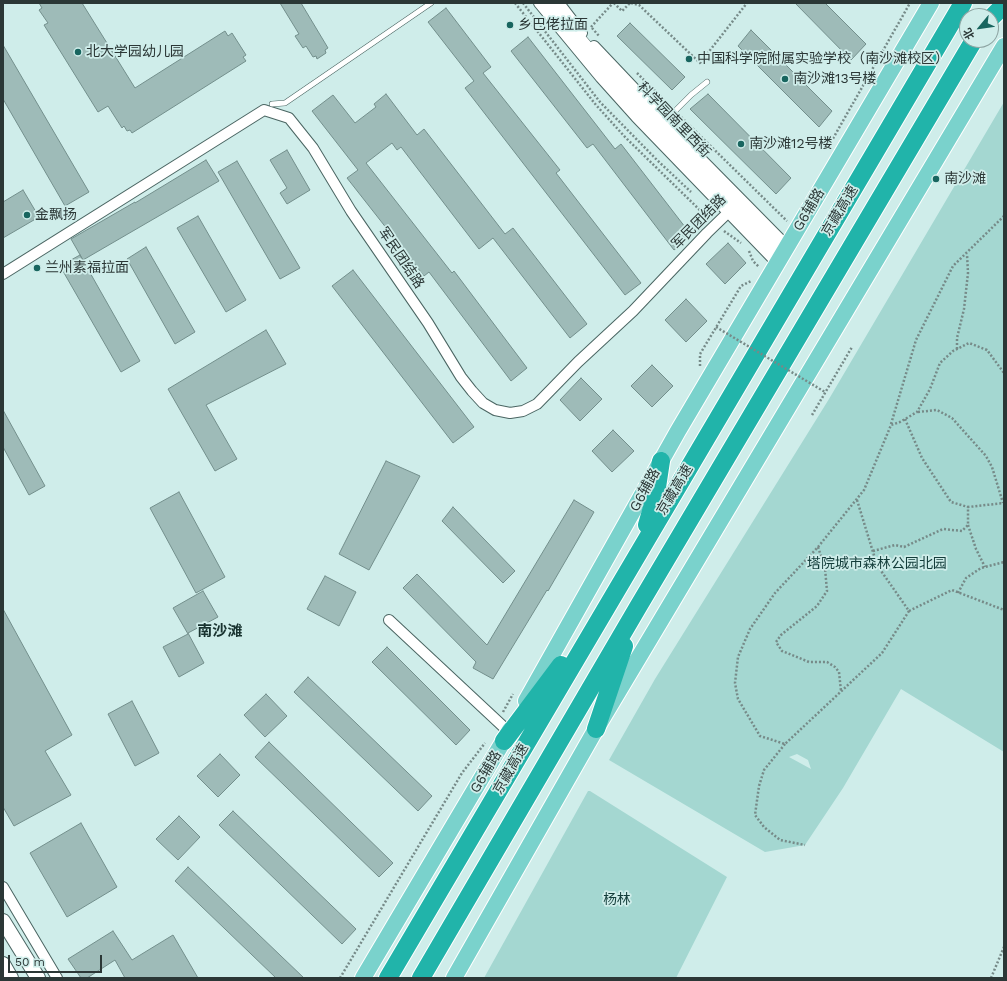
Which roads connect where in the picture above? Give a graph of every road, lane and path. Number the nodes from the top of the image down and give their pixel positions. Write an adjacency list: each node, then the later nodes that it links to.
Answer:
1 (431, 3): 17 (lane)
2 (515, 3): 25 (path)
3 (539, 3): 20 (street)
4 (549, 3): 20 (street, 科学园南里西街)
5 (559, 3): 20 (street)
6 (614, 3): 7 (path); 12 (path)
7 (631, 3): 11 (path)
8 (910, 3): 21 (path)
9 (931, 3): 29 (main road, G6辅路)
10 (963, 3): 49 (highway, 京藏高速)
11 (745, 4)
12 (600, 37)
13 (1004, 46): 60 (main road)
14 (969, 48): 55 (highway, 京藏高速)
15 (635, 72): 18 (path)
16 (707, 82): 20 (lane)
17 (272, 104)
18 (674, 110)
19 (680, 116): 23 (path)
20 (659, 128): 22 (street, 科学园南里西街)
21 (828, 146)
22 (735, 206): 25 (street, 军民团结路); 29 (street, 科学园南里西街)
23 (790, 215)
24 (1004, 216): 28 (path)
25 (716, 225): 26 (path); 31 (street, 军民团结路)
26 (744, 245)
27 (747, 248): 30 (path)
28 (967, 253): 35 (path); 42 (path)
29 (782, 254): 43 (main road, G6辅路)
30 (760, 269)
31 (3, 274)
32 (754, 279): 33 (path)
33 (716, 327): 36 (path); 38 (path, bridge)
34 (852, 347): 38 (path)
35 (957, 349): 37 (path); 39 (path)
36 (699, 371)
37 (1004, 373)
38 (825, 392): 40 (path)
39 (917, 412): 41 (path); 45 (path)
40 (812, 415)
41 (905, 419): 42 (path); 46 (path)
42 (891, 425): 44 (path)
43 (661, 461): 49 (highway); 61 (main road, G6辅路)
44 (857, 500): 48 (path); 50 (path)
45 (1004, 503): 46 (path)
46 (968, 507): 47 (path)
47 (968, 525): 50 (path); 52 (path)
48 (818, 547): 59 (path); 62 (path)
49 (641, 548): 54 (highway, 京藏高速)
50 (873, 551): 57 (path)
51 (1004, 562): 52 (path)
52 (985, 567): 53 (path)
53 (958, 593): 56 (path); 57 (path)
54 (613, 596): 61 (highway); 73 (highway, 京藏高速)
55 (638, 607): 60 (highway); 74 (highway, 京藏高速)
56 (1004, 610)
57 (909, 612): 59 (path)
58 (389, 620): 61 (street)
59 (841, 691): 62 (path)
60 (596, 729): 75 (main road)
61 (500, 738): 71 (path); 72 (main road, G6辅路)
62 (785, 744): 63 (path)
63 (805, 844)
64 (3, 887): 70 (street)
65 (3, 921): 69 (main road)
66 (1004, 947): 76 (path)
67 (3, 964): 68 (main road)
68 (11, 978)
69 (38, 978)
70 (57, 978)
71 (340, 978)
72 (363, 978)
73 (388, 978)
74 (421, 978)
75 (454, 978)
76 (991, 978)

